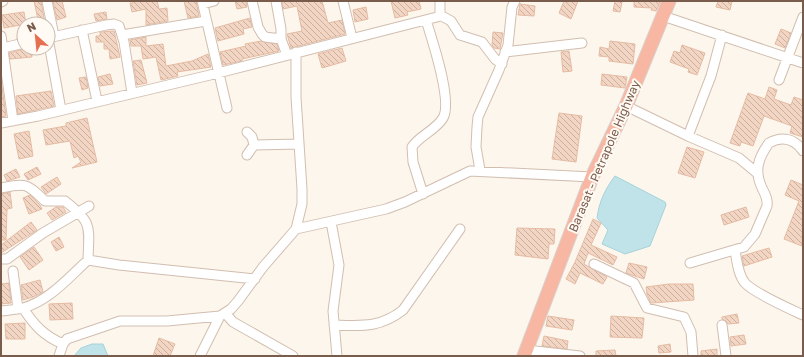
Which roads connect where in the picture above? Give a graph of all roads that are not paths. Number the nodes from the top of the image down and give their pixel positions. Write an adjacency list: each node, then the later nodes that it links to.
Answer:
1 (46, 1): 11 (street)
2 (214, 1): 9 (street)
3 (252, 1): 22 (street)
4 (276, 1): 22 (street)
5 (343, 1): 21 (street)
6 (440, 1): 10 (street)
7 (515, 1): 27 (street)
8 (668, 1): 12 (highway, Barasat - Petrapole Highway)
9 (202, 2): 15 (street)
10 (440, 15): 14 (street); 32 (street)
11 (49, 16)
12 (663, 16): 18 (street); 37 (highway, Barasat - Petrapole Highway)
13 (803, 17): 30 (street)
14 (426, 20): 21 (street); 52 (street)
15 (206, 21): 17 (street); 33 (street)
16 (82, 30): 17 (street); 20 (street); 36 (street)
17 (122, 35): 35 (street)
18 (722, 35): 30 (street); 43 (street)
19 (1, 36): 25 (street)
20 (56, 36)
21 (352, 38): 26 (street)
22 (281, 39): 28 (street)
23 (582, 43): 27 (street)
24 (16, 45): 25 (street)
25 (3, 48): 40 (street)
26 (296, 52): 28 (street); 44 (street)
27 (505, 52): 32 (street)
28 (286, 55): 33 (street)
29 (51, 56): 39 (street)
30 (788, 58): 31 (street); 34 (street)
31 (803, 63)
32 (502, 64): 48 (street)
33 (218, 72): 35 (street); 38 (street)
34 (779, 80)
35 (132, 93): 36 (street)
36 (97, 101): 39 (street)
37 (626, 106): 43 (street); 50 (highway, Barasat - Petrapole Highway)
38 (227, 108)
39 (61, 110): 40 (street)
40 (13, 121): 41 (street)
41 (1, 123)
42 (247, 132): 45 (street)
43 (688, 136): 49 (street)
44 (299, 144): 45 (street); 56 (street)
45 (254, 145): 47 (street)
46 (803, 151): 49 (street)
47 (247, 155)
48 (480, 170): 50 (street); 52 (street)
49 (758, 173): 58 (street)
50 (592, 177): 72 (highway, Barasat - Petrapole Highway)
51 (1, 188): 54 (street)
52 (423, 194): 55 (street)
53 (89, 206): 54 (street)
54 (80, 213): 59 (street); 60 (street)
55 (331, 222): 56 (street); 69 (street)
56 (296, 229): 64 (street)
57 (460, 229): 69 (street)
58 (735, 251): 61 (street); 68 (street)
59 (1, 259)
60 (88, 260): 64 (street); 65 (street)
61 (690, 263)
62 (594, 264): 78 (street)
63 (12, 271): 65 (street)
64 (255, 279): 67 (street)
65 (20, 308): 66 (street); 71 (street)
66 (1, 311)
67 (223, 315): 71 (street); 74 (street); 75 (street)
68 (803, 315)
69 (334, 325): 76 (street)
70 (722, 325): 79 (street)
71 (63, 344): 73 (street)
72 (525, 353): 77 (street)
73 (59, 356)
74 (200, 356)
75 (293, 356)
76 (337, 356)
77 (580, 356)
78 (693, 356)
79 (726, 356)

